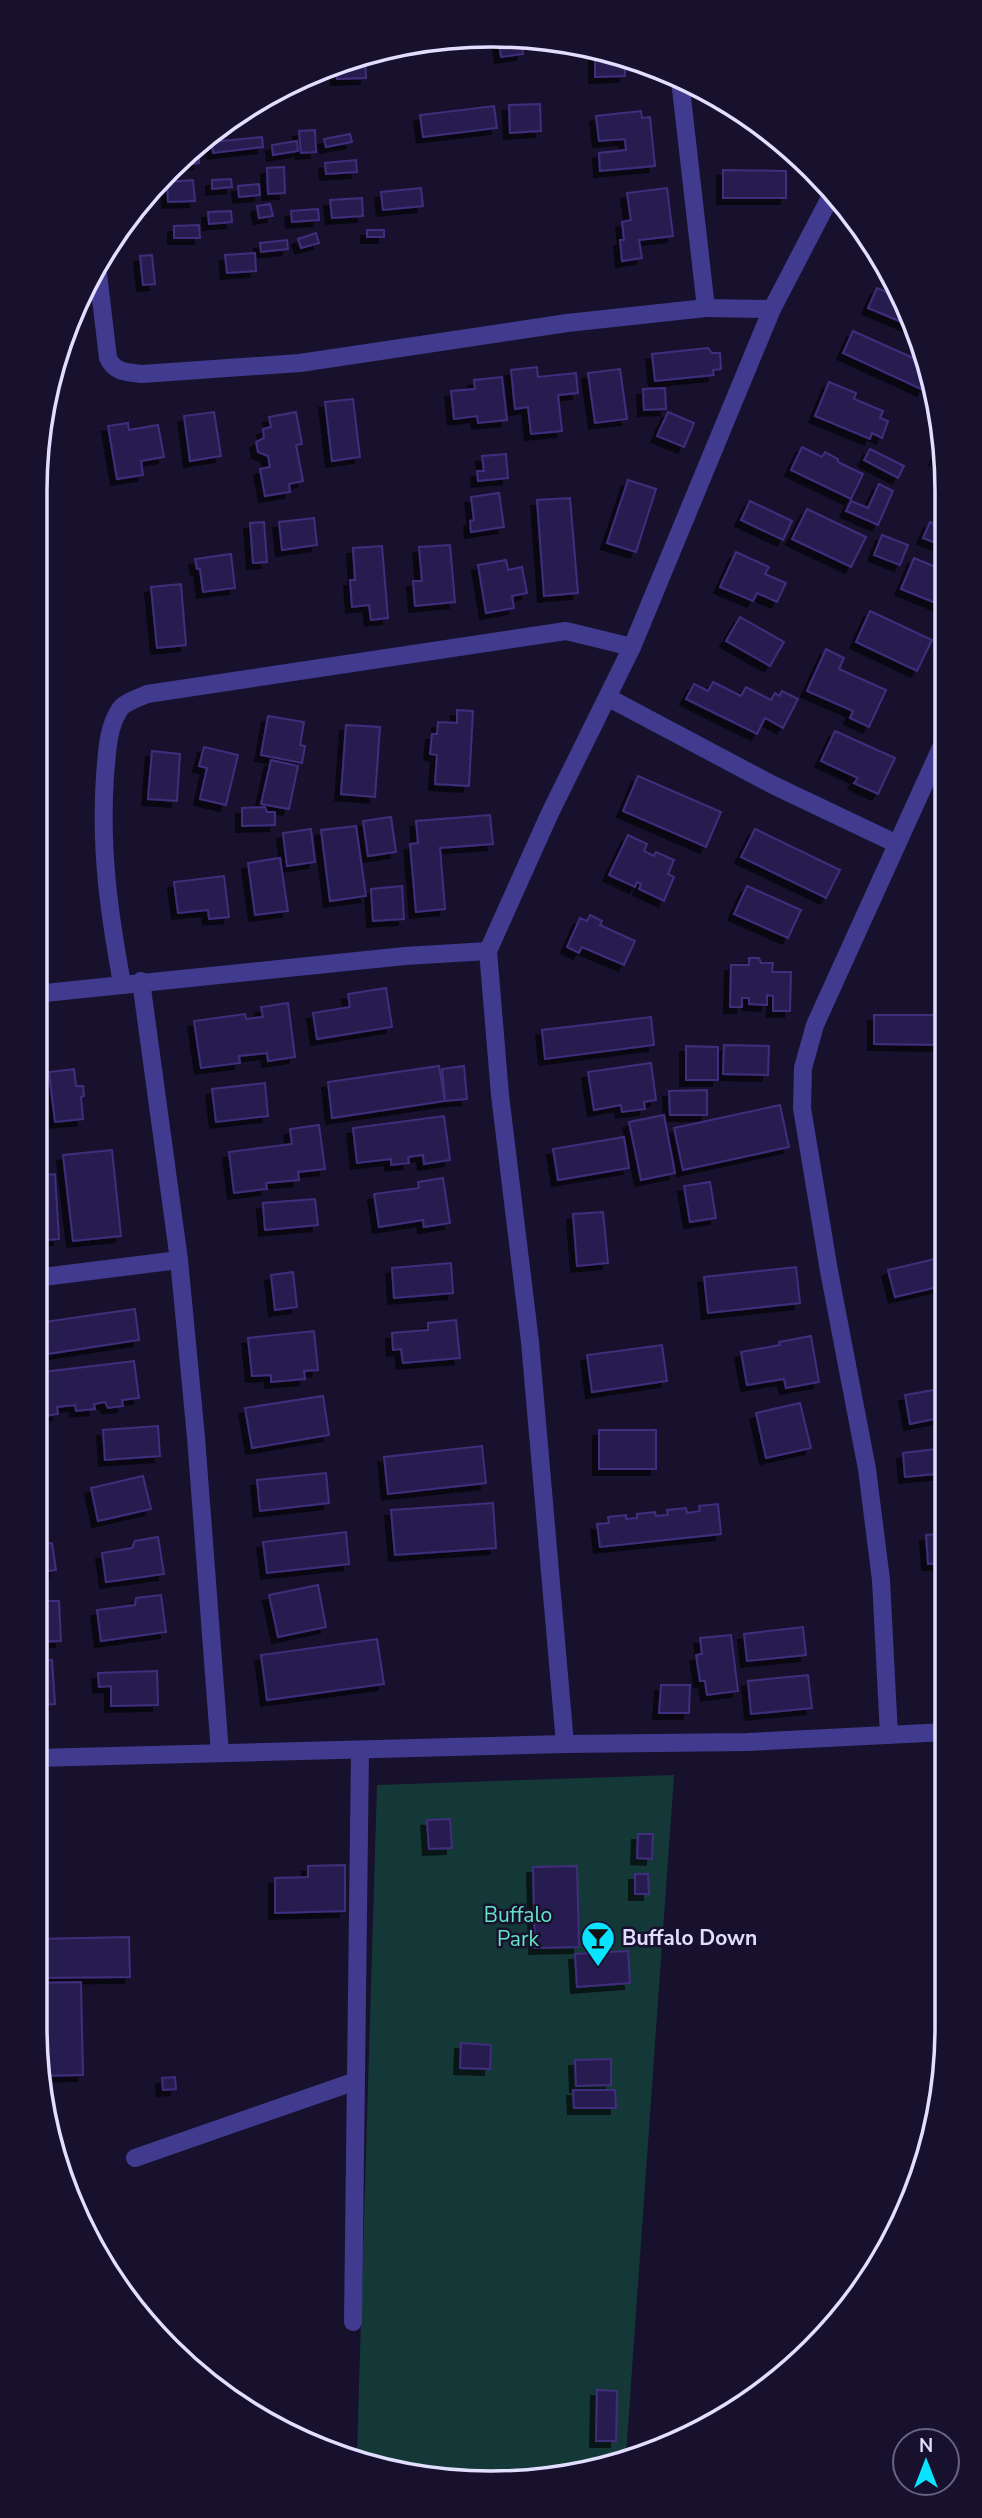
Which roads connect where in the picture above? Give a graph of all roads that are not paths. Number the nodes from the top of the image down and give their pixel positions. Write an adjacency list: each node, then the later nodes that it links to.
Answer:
1 (681, 90): 4 (street)
2 (830, 205): 5 (street)
3 (99, 284): 4 (street)
4 (706, 309): 5 (street)
5 (772, 309): 6 (street)
6 (632, 647): 7 (street); 12 (street)
7 (609, 698): 9 (street); 10 (street)
8 (935, 761): 9 (street)
9 (897, 844): 17 (street)
10 (488, 951): 11 (street); 18 (street)
11 (141, 981): 12 (street); 14 (street)
12 (122, 983): 13 (street)
13 (47, 992)
14 (179, 1260): 15 (street); 20 (street)
15 (47, 1276)
16 (935, 1733): 17 (street)
17 (890, 1735): 18 (street)
18 (565, 1744): 19 (street)
19 (360, 1750): 20 (street); 22 (street)
20 (220, 1753): 21 (street)
21 (47, 1758)
22 (356, 2081): 23 (street); 24 (street)
23 (135, 2158)
24 (353, 2322)

